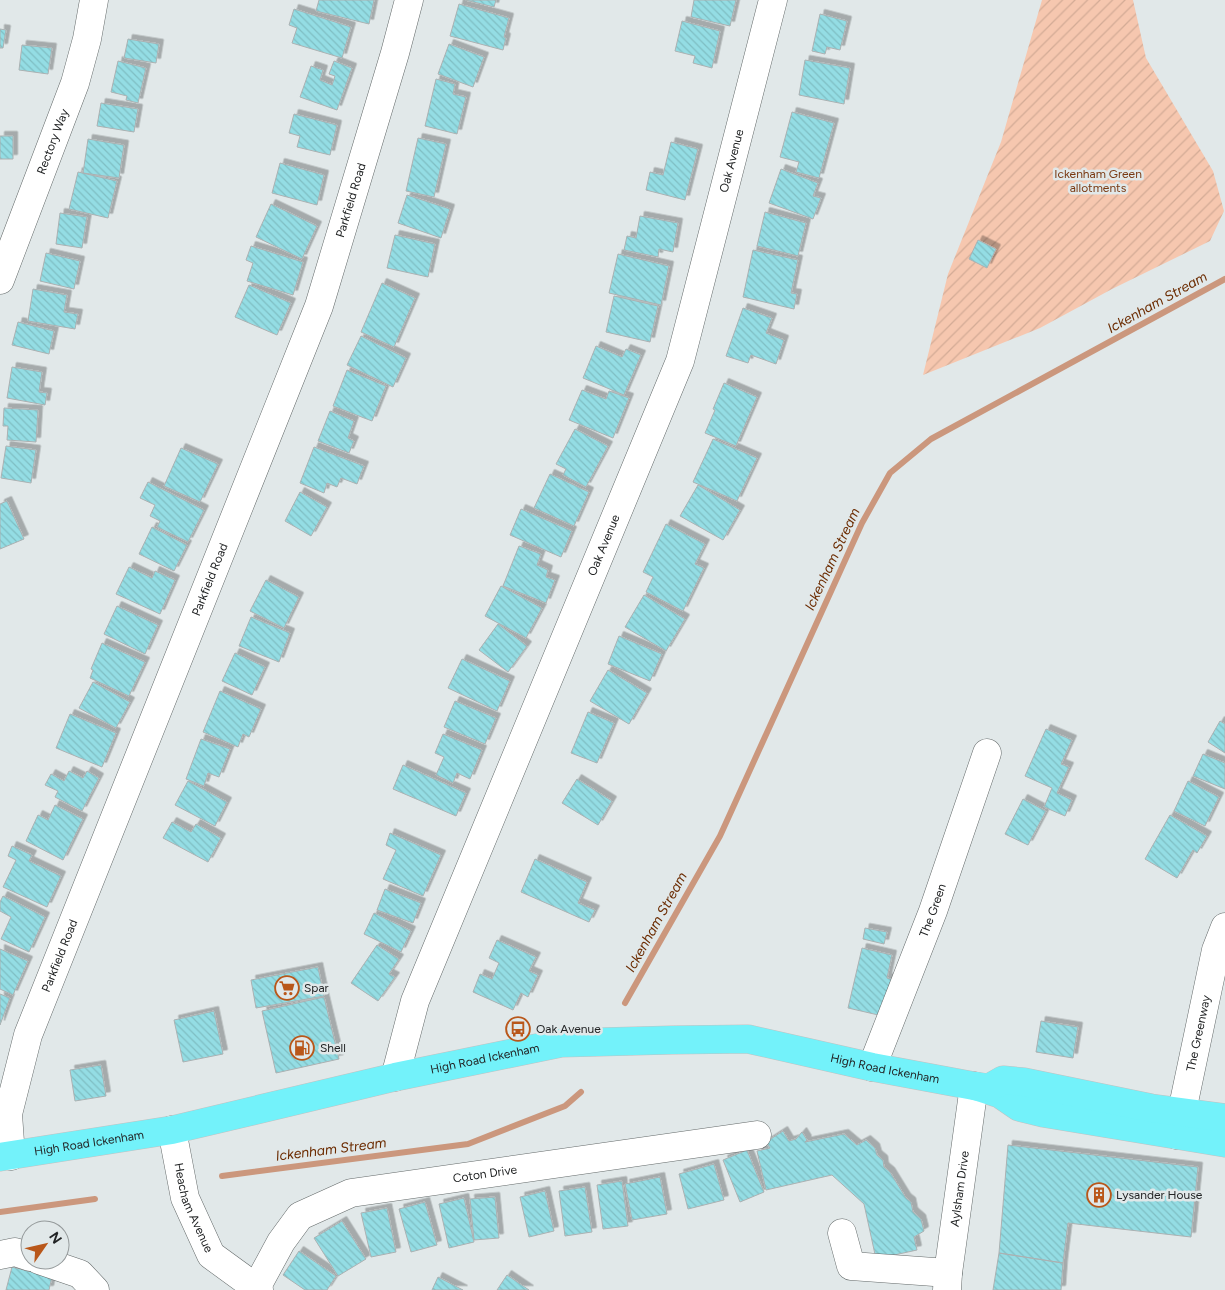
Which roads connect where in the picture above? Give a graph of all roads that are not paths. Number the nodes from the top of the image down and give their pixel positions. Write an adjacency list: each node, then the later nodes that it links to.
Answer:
1 (94, 0): 4 (street, Rectory Way)
2 (409, 0): 15 (street, Parkfield Road)
3 (773, 0): 8 (street, Oak Avenue)
4 (0, 280)
5 (987, 753): 7 (street, The Green)
6 (1224, 932): 11 (street, The Greenway)
7 (872, 1067): 8 (main road, High Road Ickenham); 9 (main road, High Road Ickenham)
8 (394, 1077): 12 (main road, High Road Ickenham)
9 (974, 1086): 11 (main road, High Road Ickenham); 20 (street, Aylsham Drive)
10 (1225, 1118): 11 (main road, High Road Ickenham)
11 (1179, 1124): 14 (main road, High Road Ickenham)
12 (172, 1130): 15 (main road, High Road Ickenham); 21 (street, Heacham Avenue)
13 (757, 1135): 21 (street, Coton Drive)
14 (1225, 1143)
15 (6, 1156)
16 (842, 1233): 20 (street)
17 (20, 1254): 18 (street)
18 (0, 1255)
19 (68, 1270): 22 (street)
20 (947, 1282)
21 (256, 1289)
22 (95, 1290)

